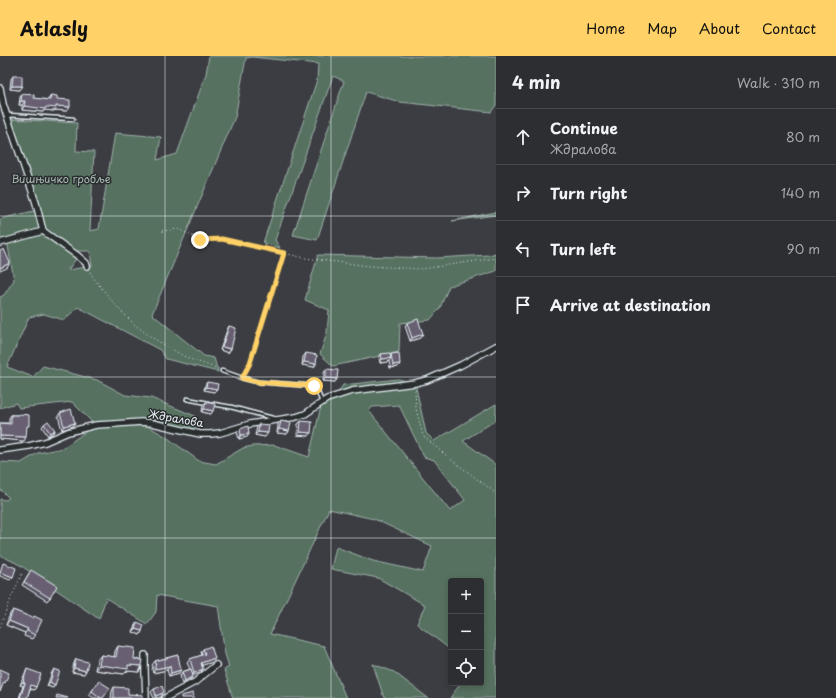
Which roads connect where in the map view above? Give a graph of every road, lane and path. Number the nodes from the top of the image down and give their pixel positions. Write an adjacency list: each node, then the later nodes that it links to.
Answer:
1 (0, 88): 2 (street)
2 (7, 114): 3 (lane); 4 (street)
3 (73, 119)
4 (43, 231): 6 (street); 9 (street)
5 (162, 231): 7 (path)
6 (0, 243)
7 (284, 253): 8 (path); 12 (path)
8 (496, 258)
9 (87, 266): 11 (path)
10 (496, 346): 13 (street, Ждралова)
11 (222, 371): 12 (lane)
12 (242, 378): 15 (lane)
13 (415, 384): 15 (street, Ждралова); 18 (path)
14 (187, 399): 16 (lane, Ждралова)
15 (322, 402): 16 (street, Ждралова)
16 (279, 420): 17 (street, Ждралова)
17 (0, 450)
18 (496, 494)
19 (22, 574): 20 (path)
20 (0, 627)
21 (145, 655): 23 (street)
22 (216, 665): 24 (street)
23 (146, 698)
24 (164, 698)

